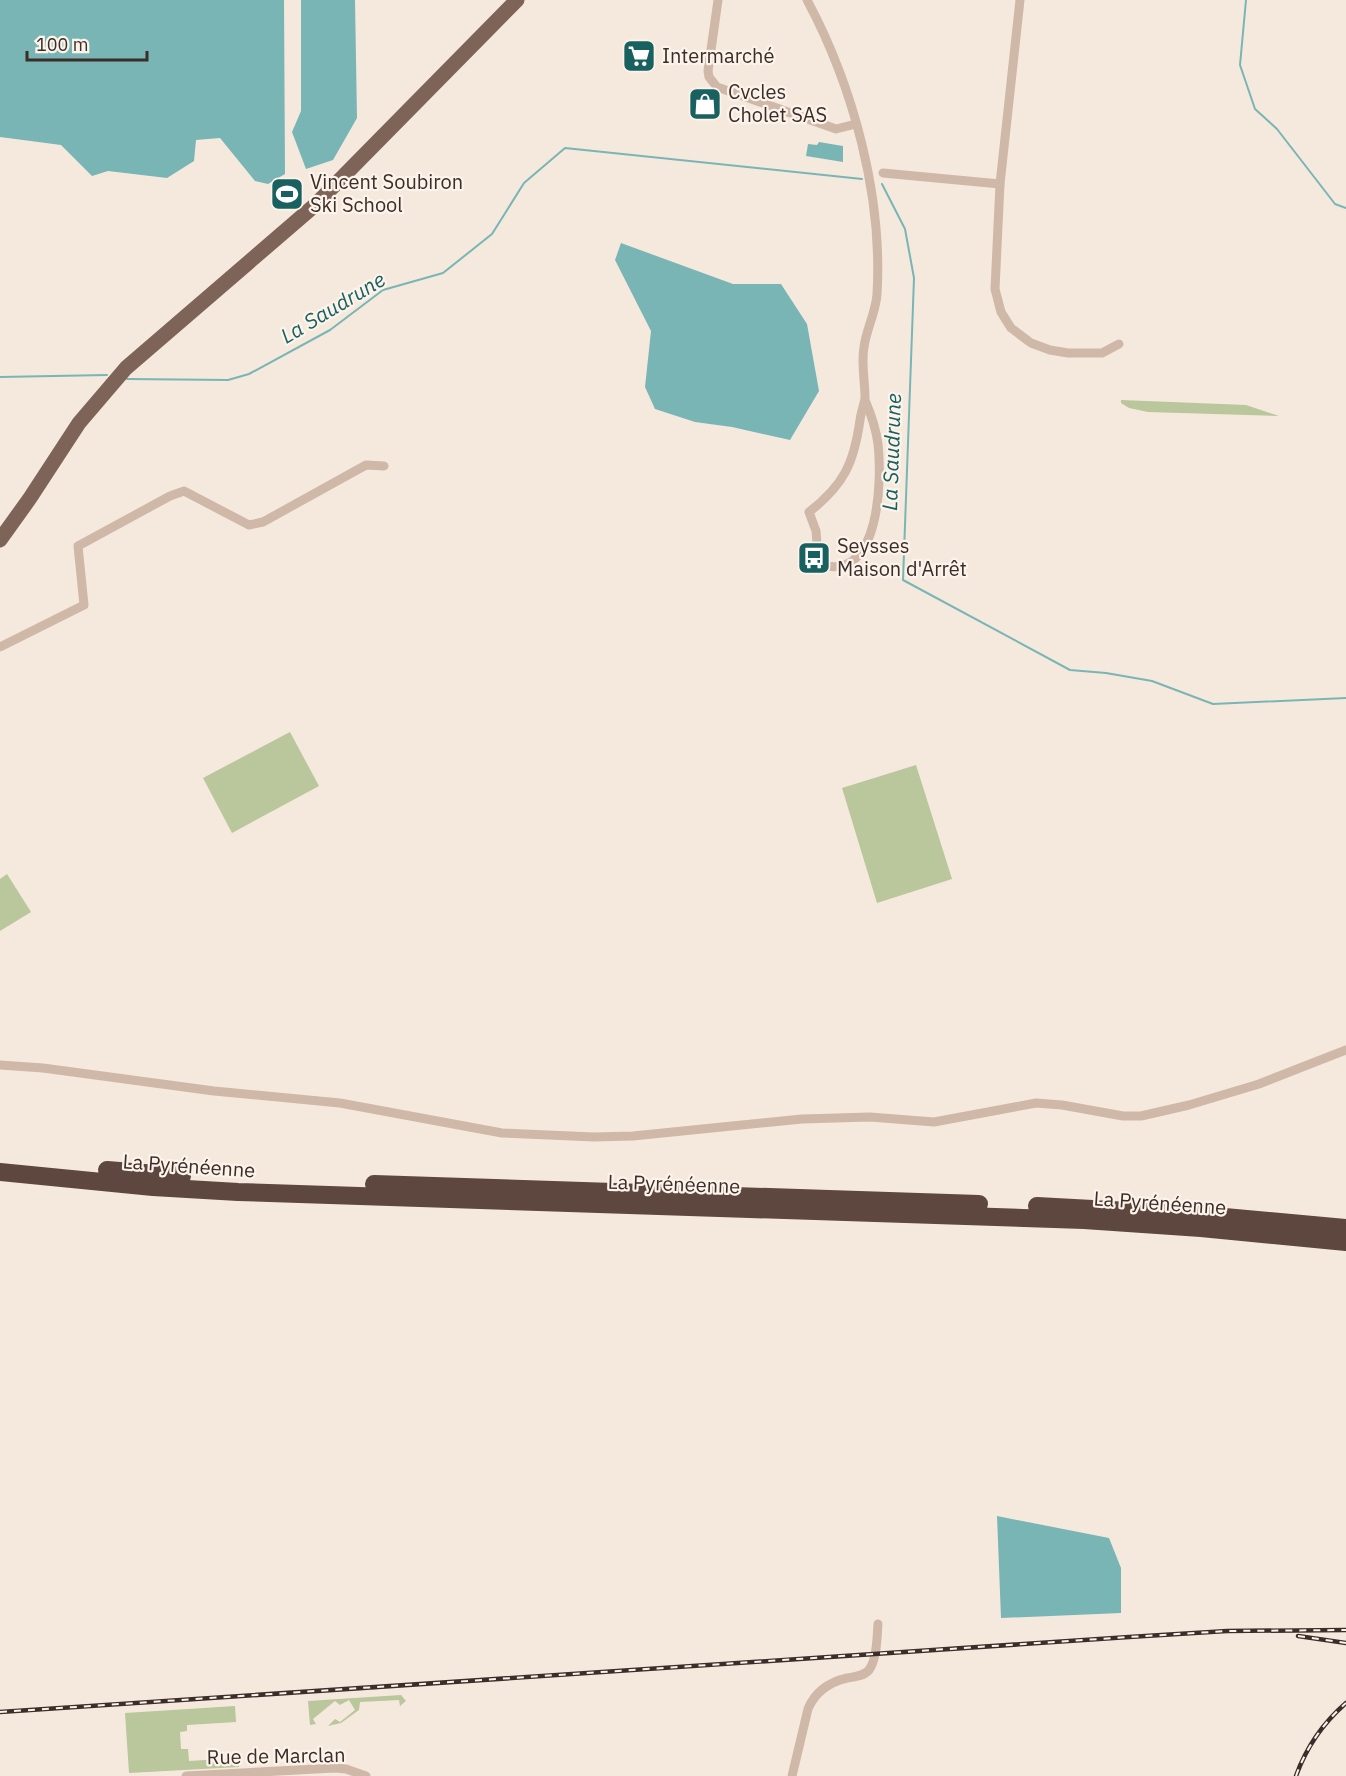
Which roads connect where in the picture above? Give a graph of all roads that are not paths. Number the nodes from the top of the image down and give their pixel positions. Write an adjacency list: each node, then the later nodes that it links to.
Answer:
1 (517, 0): 11 (main road)
2 (718, 0): 5 (street)
3 (807, 0): 5 (street)
4 (1020, 0): 7 (street)
5 (856, 124): 9 (street)
6 (883, 173): 7 (street)
7 (1000, 184): 8 (street)
8 (1119, 344)
9 (865, 400): 9 (street)
10 (384, 466): 12 (street)
11 (0, 540)
12 (0, 647)
13 (1346, 1050): 14 (street)
14 (0, 1065)
15 (0, 1159): 17 (highway, La Pyrénéenne)
16 (0, 1172): 18 (highway, La Pyrénéenne)
17 (1346, 1228)
18 (1346, 1242)
19 (878, 1624): 22 (street)
20 (186, 1776): 21 (street, Rue de Marclan)
21 (366, 1776)
22 (792, 1776)

